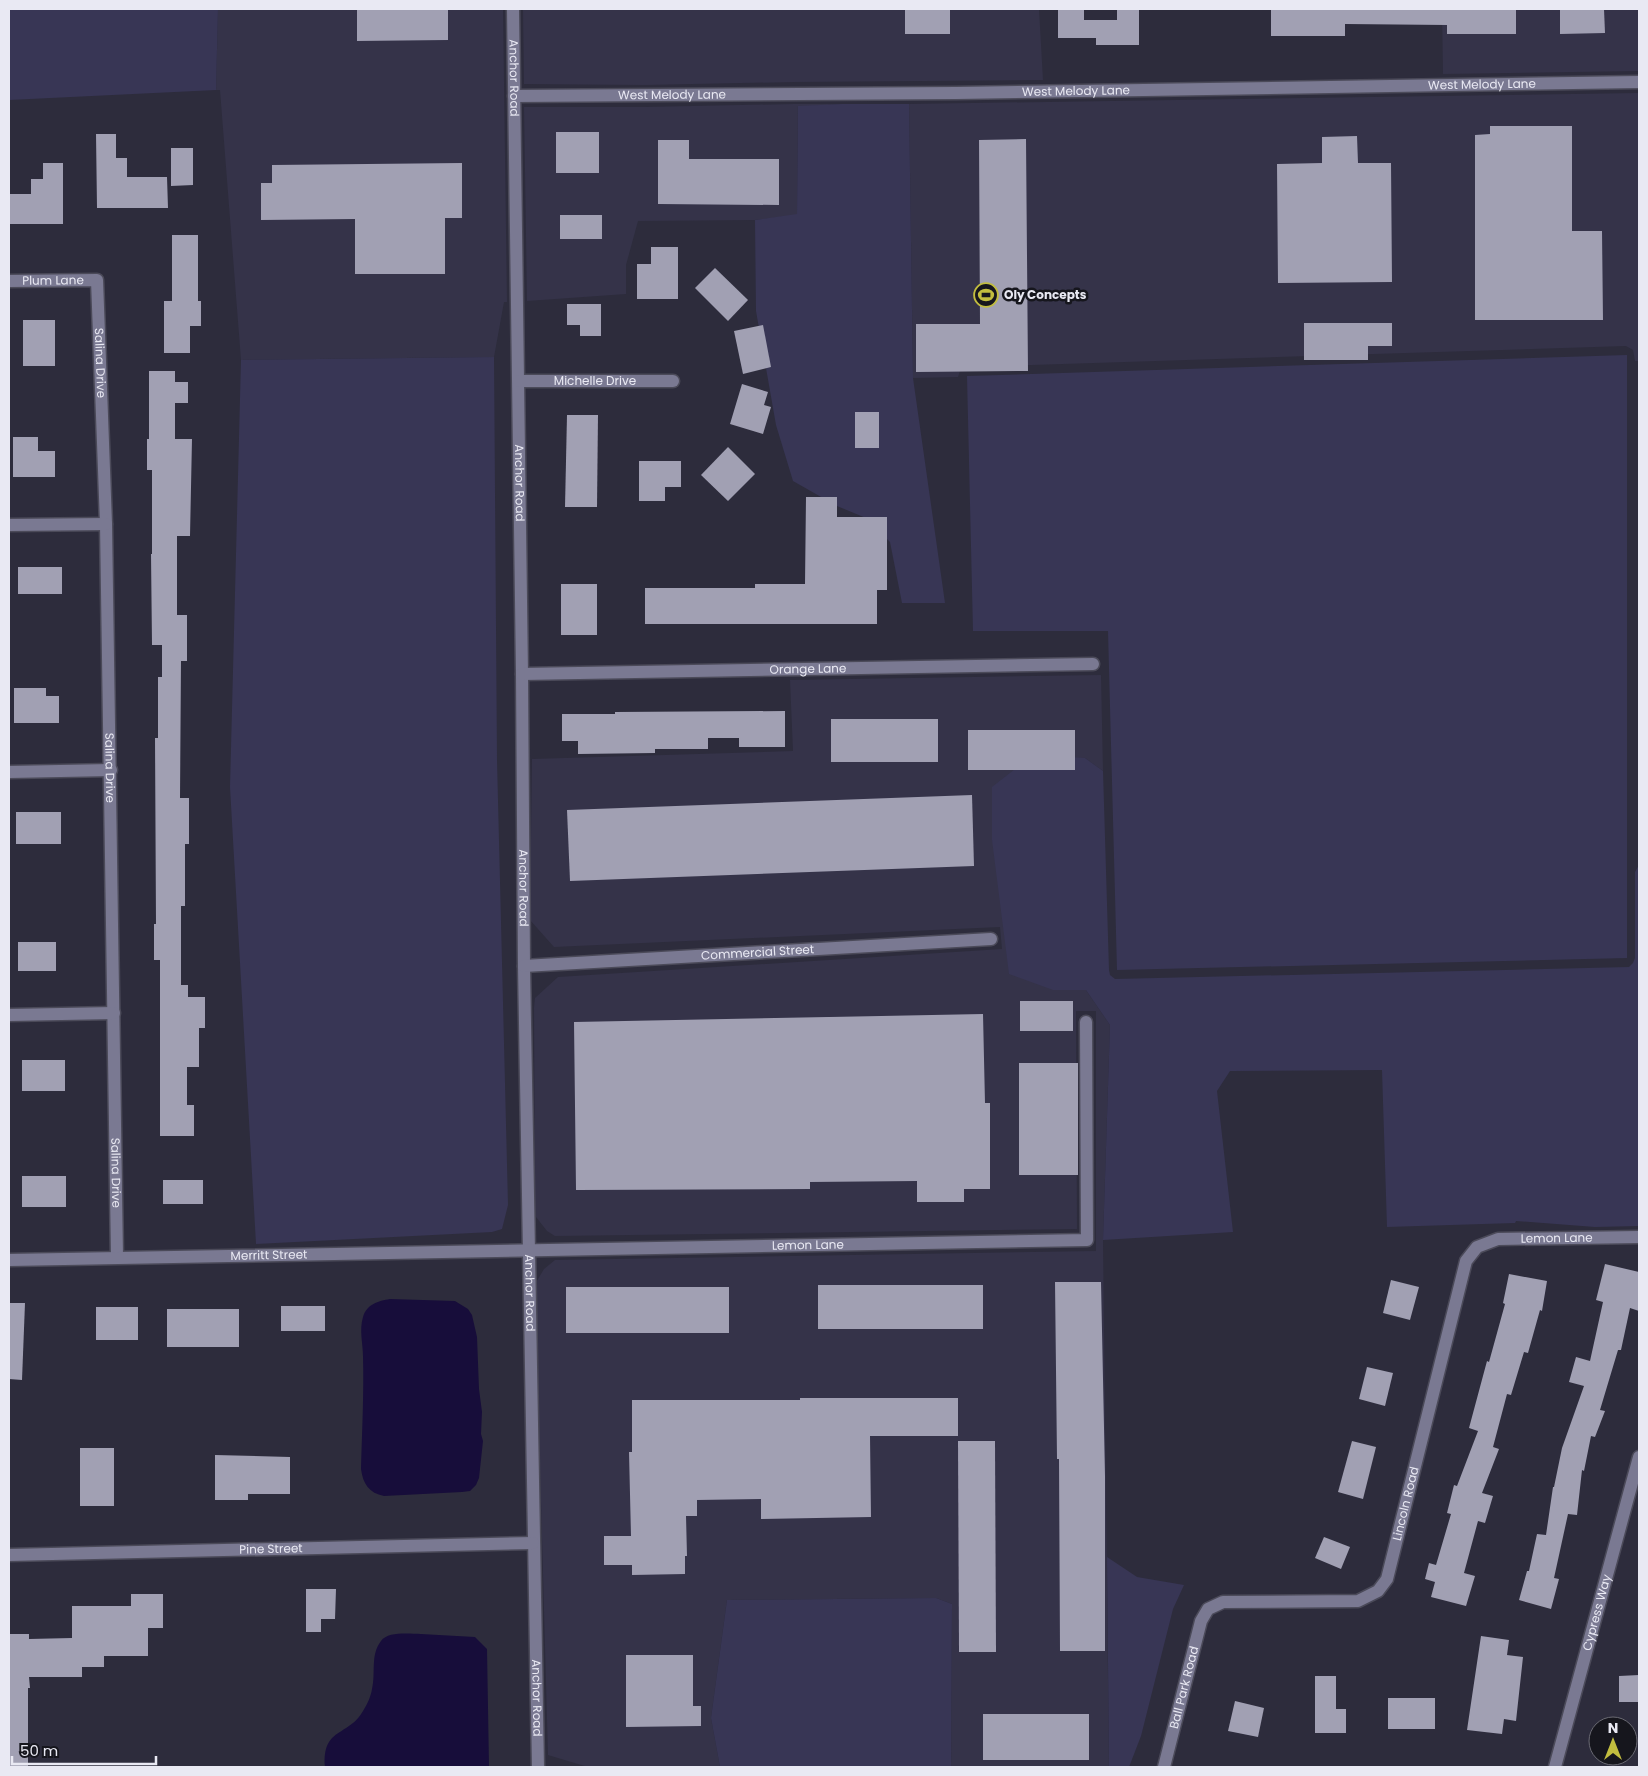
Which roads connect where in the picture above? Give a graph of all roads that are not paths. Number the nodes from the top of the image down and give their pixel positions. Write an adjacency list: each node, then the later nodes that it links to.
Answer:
1 (513, 9): 3 (street, Anchor Road)
2 (1639, 82): 3 (street, West Melody Lane)
3 (514, 96): 6 (street, Anchor Road)
4 (97, 280): 5 (street, Plum Lane); 8 (street, Salina Drive)
5 (9, 281)
6 (519, 382): 7 (street, Michelle Drive); 11 (street, Anchor Road)
7 (673, 382)
8 (106, 524): 9 (street); 12 (street, Salina Drive)
9 (9, 525)
10 (1093, 664): 11 (street, Orange Lane)
11 (522, 674): 15 (street, Anchor Road)
12 (111, 770): 13 (street); 16 (street, Salina Drive)
13 (9, 772)
14 (991, 939): 15 (street, Commercial Street)
15 (524, 966): 21 (street, Anchor Road)
16 (114, 1013): 17 (street); 22 (street, Salina Drive)
17 (9, 1015)
18 (1086, 1022): 21 (street, Lemon Lane)
19 (1639, 1237): 20 (street, Lemon Lane)
20 (1477, 1247): 27 (street, Lincoln Road)
21 (528, 1250): 22 (street, Merritt Street); 25 (street, Anchor Road)
22 (117, 1257): 23 (street, Merritt Street)
23 (9, 1260)
24 (1639, 1457): 30 (street, Cypress Way)
25 (533, 1543): 26 (street, Pine Street); 28 (street, Anchor Road)
26 (9, 1555)
27 (1208, 1609): 29 (street, Ball Park Road)
28 (538, 1767)
29 (1164, 1767)
30 (1555, 1767)

